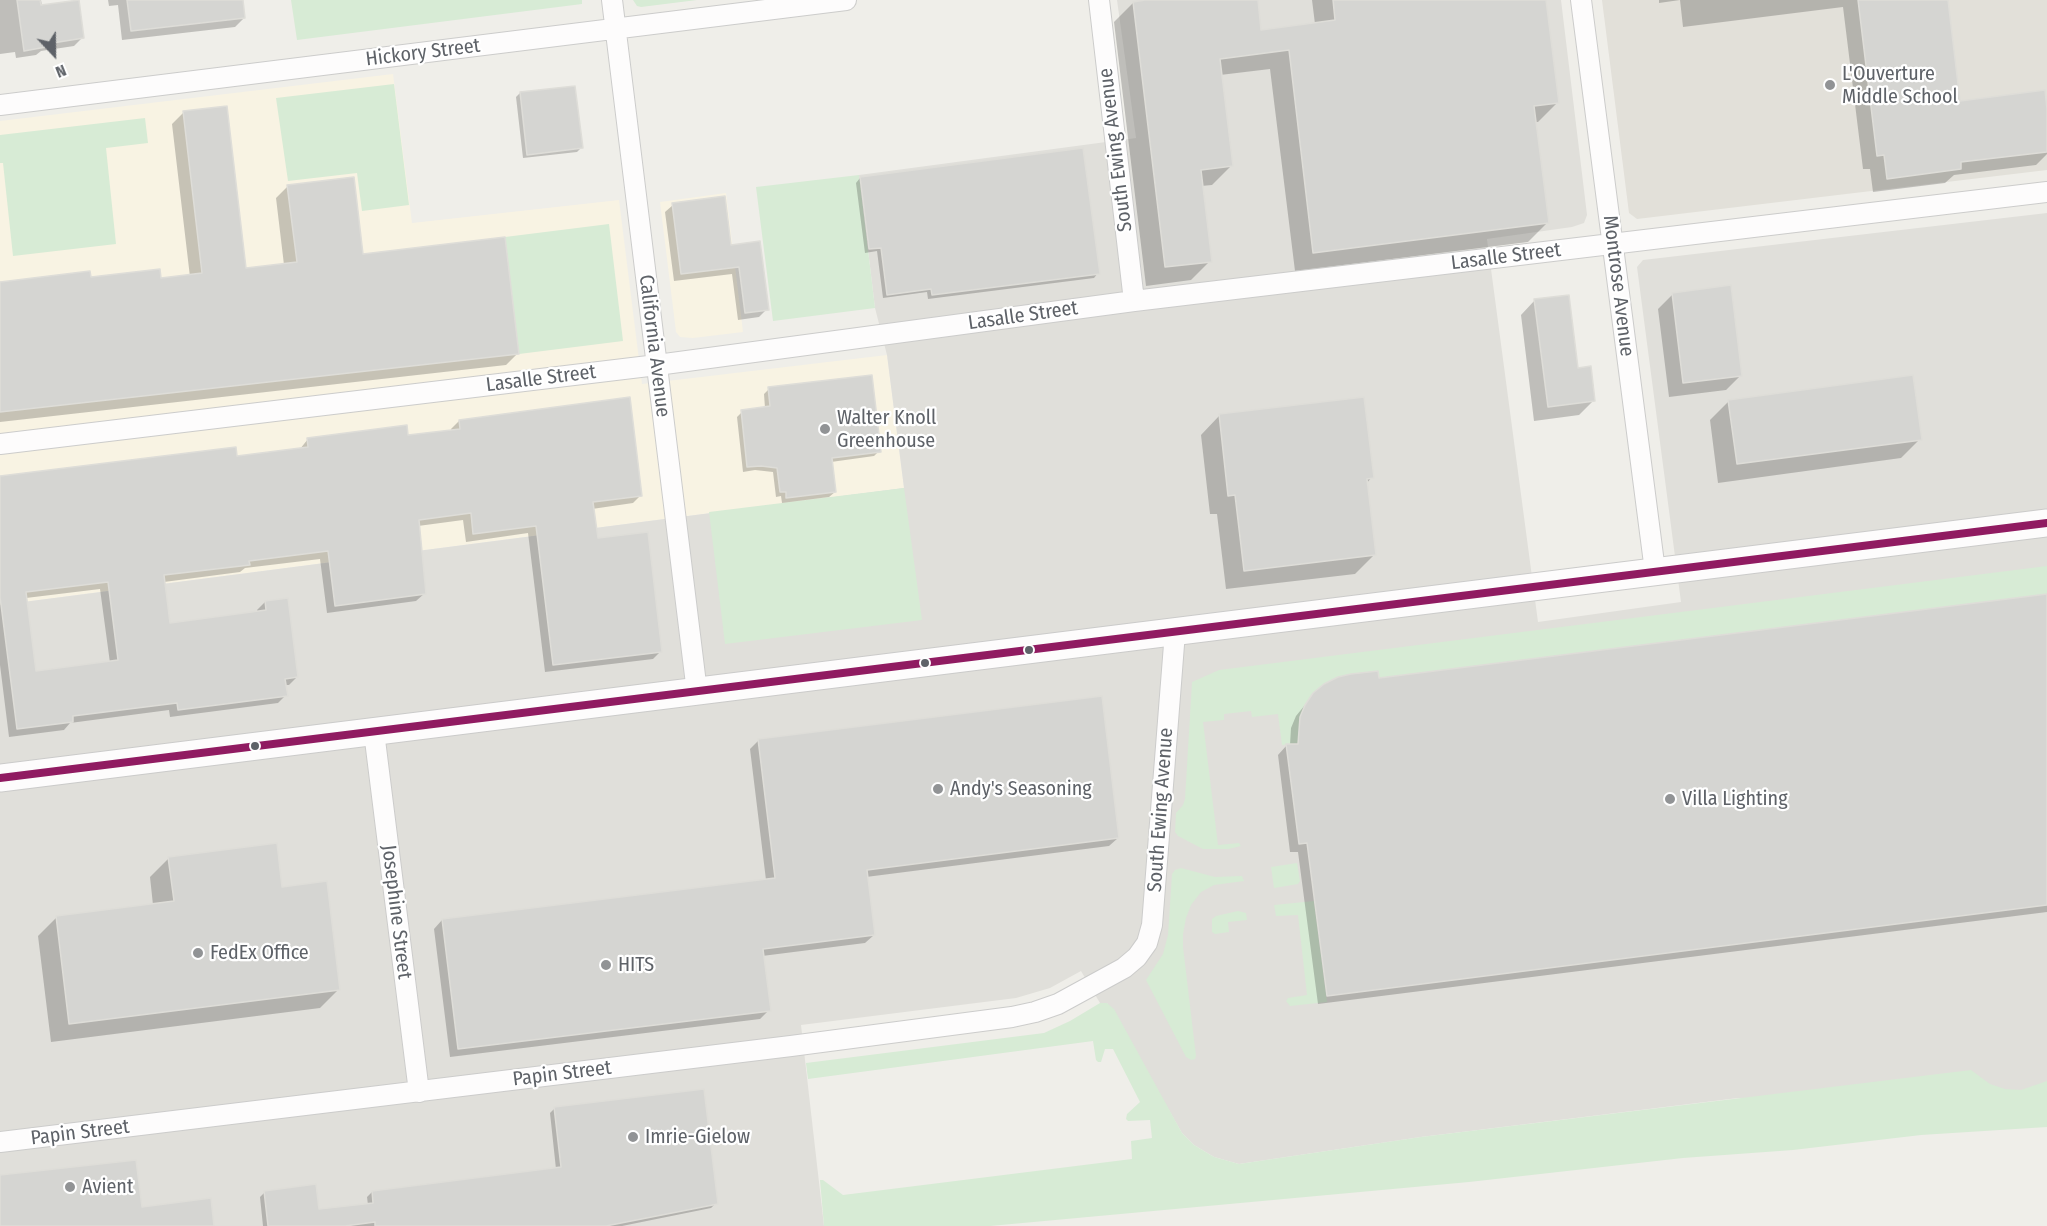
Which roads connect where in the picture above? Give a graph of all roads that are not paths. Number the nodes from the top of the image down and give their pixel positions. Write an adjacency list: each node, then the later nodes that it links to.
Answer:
1 (612, 0): 5 (street, California Avenue)
2 (846, 0): 5 (street, Hickory Street)
3 (1099, 0): 9 (street, South Ewing Avenue)
4 (1581, 0): 8 (street, Montrose Avenue)
5 (615, 29): 6 (street, Hickory Street); 10 (street, California Avenue)
6 (0, 105)
7 (2047, 192): 8 (street, Lasalle Street)
8 (1613, 244): 9 (street, Lasalle Street); 13 (street, Montrose Avenue)
9 (1134, 301): 10 (street, Lasalle Street)
10 (657, 365): 11 (street, Lasalle Street); 15 (street, California Avenue)
11 (0, 444)
12 (2047, 523): 13 (main road)
13 (1655, 571): 14 (main road)
14 (1174, 632): 15 (main road); 18 (street, South Ewing Avenue)
15 (697, 692): 16 (main road)
16 (374, 732): 17 (main road); 19 (street, Josephine Street)
17 (0, 778)
18 (1115, 972): 19 (street, Papin Street)
19 (418, 1092): 20 (street, Papin Street)
20 (0, 1142)

